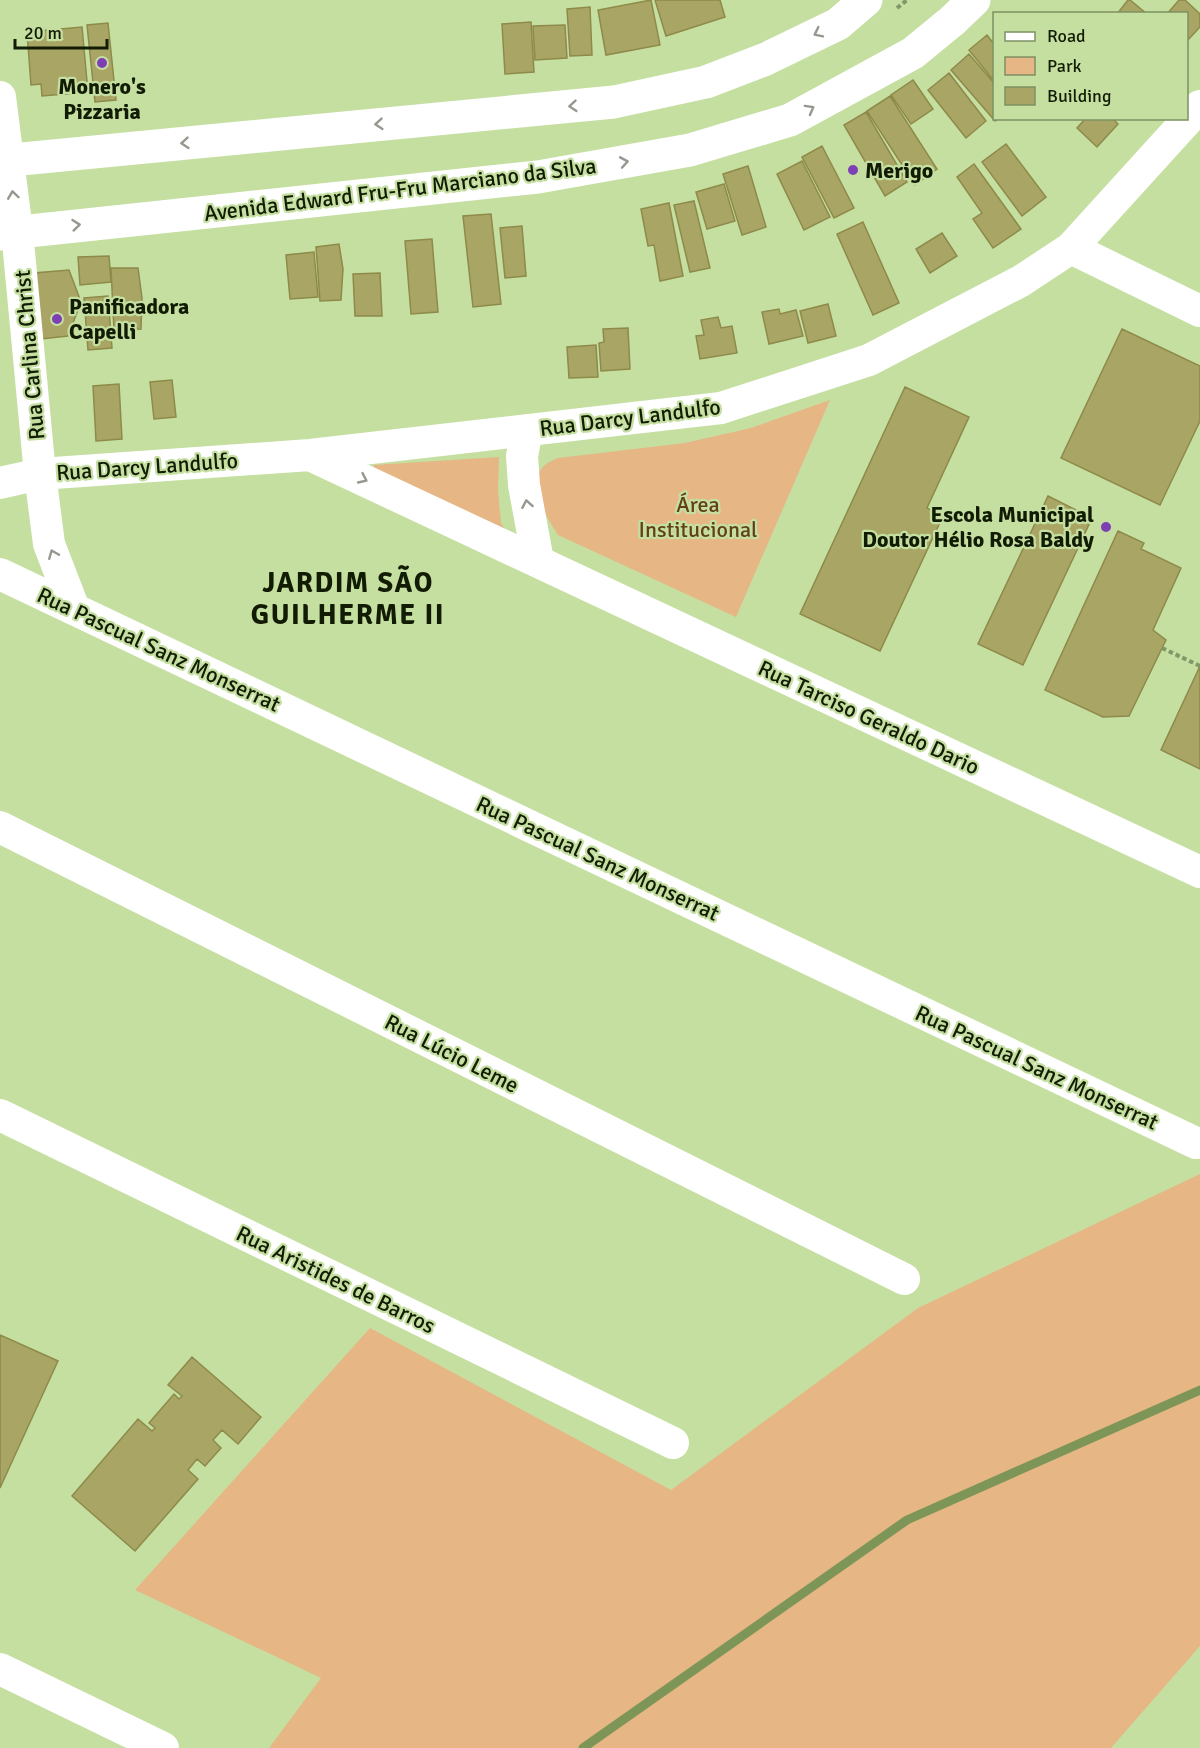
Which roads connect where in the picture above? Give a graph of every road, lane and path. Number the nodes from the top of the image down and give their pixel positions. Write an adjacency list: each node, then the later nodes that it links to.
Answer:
1 (866, 0): 7 (main road, one-way to 7)
2 (974, 0): 8 (main road, Avenida Edward Fru-Fru Marciano da Silva, one-way to 2)
3 (0, 97): 7 (street, Rua Carlina Christ)
4 (1200, 106): 5 (street, Rua Darcy Landulfo)
5 (1188, 119)
6 (1187, 120): 9 (street, Rua Darcy Landulfo)
7 (4, 160): 8 (street, Rua Carlina Christ, one-way to 7)
8 (9, 233): 13 (street, Rua Carlina Christ)
9 (1071, 248): 10 (street); 11 (street, Rua Darcy Landulfo)
10 (1200, 311)
11 (527, 430): 12 (street, Rua Darcy Landulfo); 15 (street, one-way to 11)
12 (310, 455): 13 (street, Rua Darcy Landulfo); 15 (street, Rua Tarciso Geraldo Dario, one-way to 15)
13 (40, 474): 14 (street, Rua Darcy Landulfo); 17 (street, Rua Carlina Christ, one-way to 13)
14 (0, 483)
15 (538, 561): 21 (street, Rua Tarciso Geraldo Dario)
16 (0, 574): 17 (street, Rua Pascual Sanz Monserrat)
17 (74, 609): 23 (street, Rua Pascual Sanz Monserrat)
18 (1162, 648): 19 (path)
19 (1200, 666)
20 (0, 827): 24 (street, Rua Lúcio Leme)
21 (1200, 872)
22 (0, 1115): 25 (street, Rua Aristides de Barros)
23 (1196, 1143)
24 (904, 1279)
25 (672, 1443)
26 (0, 1669): 27 (street)
27 (163, 1748)

